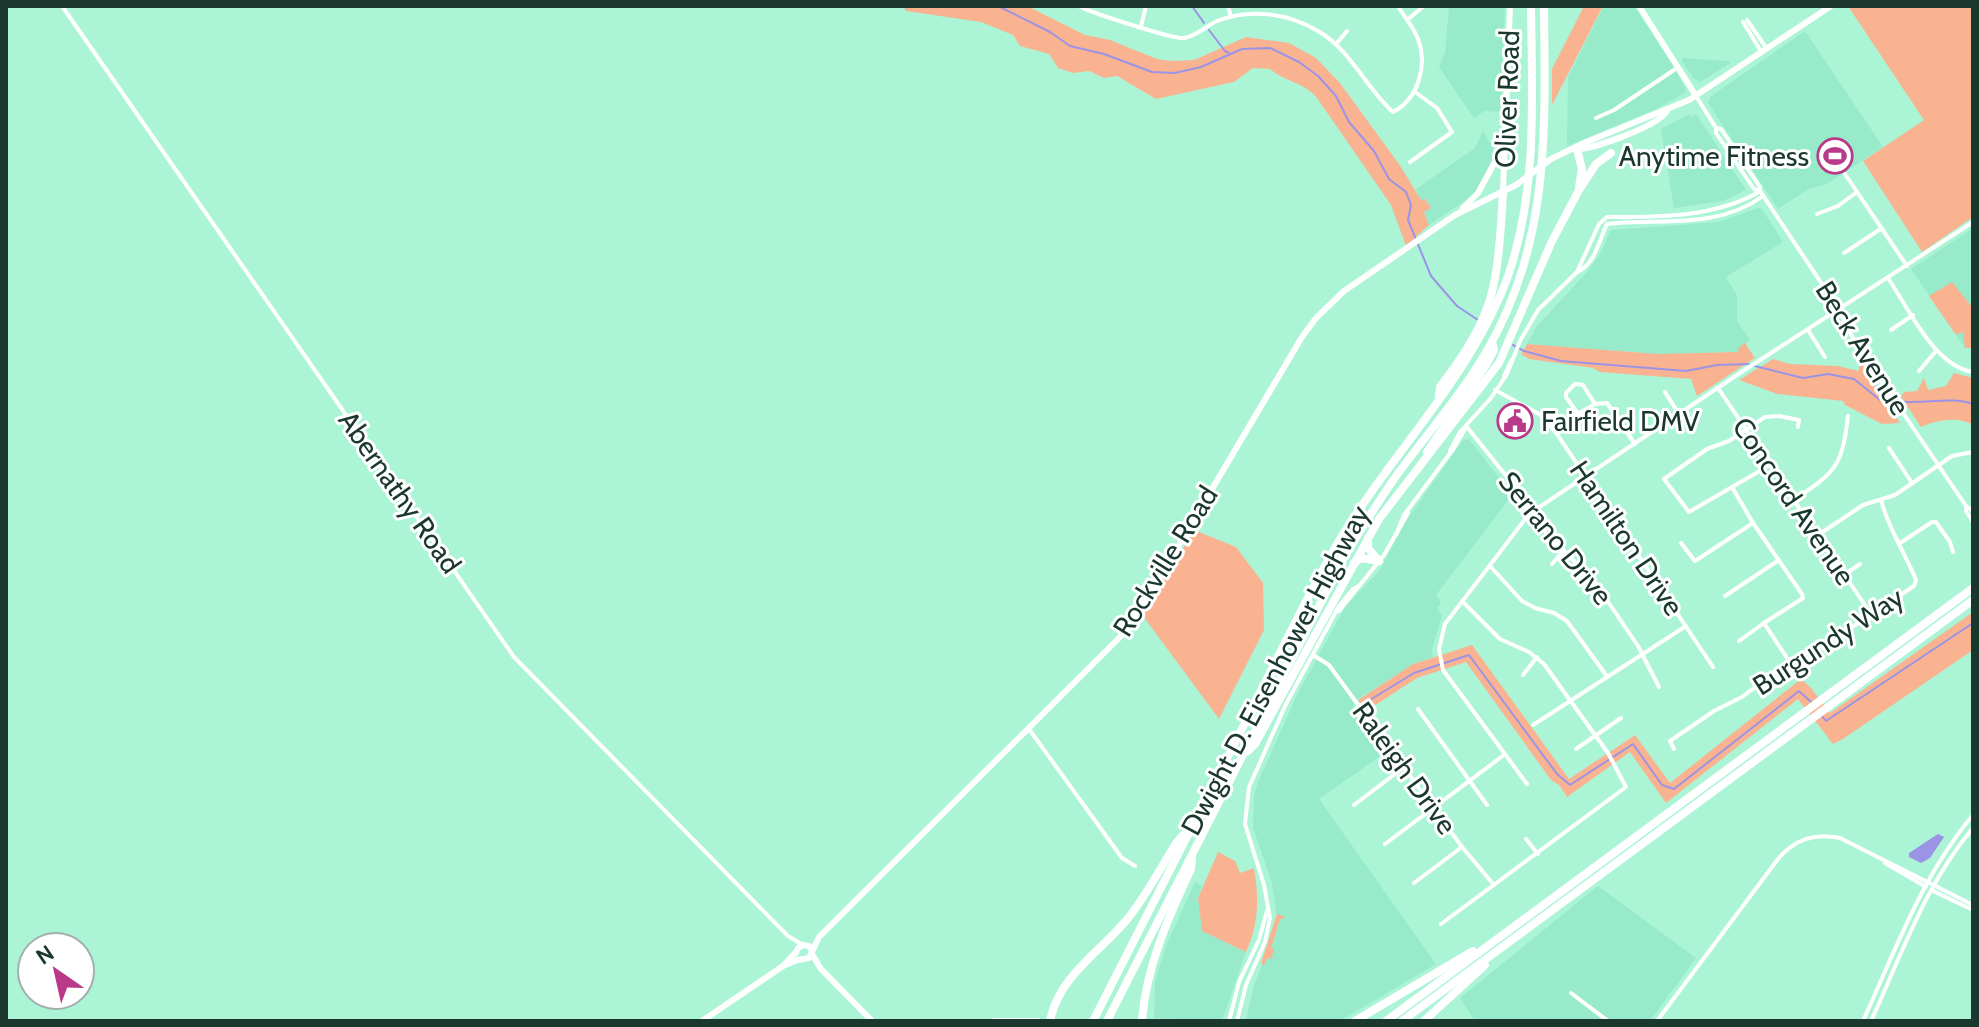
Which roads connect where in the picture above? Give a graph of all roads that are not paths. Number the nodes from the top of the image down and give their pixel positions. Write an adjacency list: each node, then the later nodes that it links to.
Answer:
1 (62, 6): 142 (street, Abernathy Road)
2 (1079, 6): 15 (street)
3 (1146, 6): 15 (street)
4 (1228, 6): 12 (street)
5 (1398, 6): 13 (street)
6 (1424, 6): 13 (street)
7 (1510, 6): 23 (main road, Oliver Road)
8 (1531, 6): 42 (highway, Dwight D. Eisenhower Highway)
9 (1544, 6): 46 (highway, Dwight D. Eisenhower Highway)
10 (1639, 6): 19 (main road, Beck Avenue)
11 (1831, 6): 18 (main road, Rockville Road)
12 (1231, 17): 15 (street); 17 (street)
13 (1407, 20): 20 (street)
14 (1745, 21): 18 (street)
15 (1141, 26)
16 (1347, 31): 17 (street)
17 (1337, 43): 20 (street)
18 (1764, 51): 21 (main road, Rockville Road)
19 (1679, 66): 21 (main road, Beck Avenue); 22 (street)
20 (1415, 92): 26 (street)
21 (1696, 96): 24 (main road, Rockville Road); 31 (street, Beck Avenue)
22 (1596, 118)
23 (1505, 140): 29 (main road, Oliver Road); 33 (main road)
24 (1577, 149): 28 (highway); 29 (main road, Rockville Road)
25 (1611, 153): 28 (highway)
26 (1410, 162)
27 (1845, 174): 30 (street)
28 (1579, 190): 45 (highway)
29 (1503, 192): 33 (main road, Rockville Road); 42 (highway)
30 (1857, 192): 32 (street); 35 (street)
31 (1761, 194): 38 (street); 38 (street); 40 (street, Beck Avenue)
32 (1817, 214)
33 (1455, 215): 112 (main road, Rockville Road)
34 (1972, 225): 37 (street)
35 (1882, 228): 36 (street); 37 (street)
36 (1844, 253)
37 (1907, 266): 39 (street)
38 (1577, 272): 45 (street)
39 (1888, 278): 40 (street); 41 (street)
40 (1839, 310): 43 (street); 65 (street, Beck Avenue)
41 (1913, 315): 44 (street); 47 (street)
42 (1486, 320): 125 (highway, Dwight D. Eisenhower Highway)
43 (1808, 330): 49 (street); 52 (street)
44 (1891, 330)
45 (1516, 339): 48 (highway)
46 (1492, 342): 69 (highway); 117 (highway, Dwight D. Eisenhower Highway)
47 (1936, 351): 50 (street); 51 (street)
48 (1510, 352): 53 (street); 69 (highway)
49 (1825, 357)
50 (1919, 371)
51 (1973, 372)
52 (1718, 388): 56 (street); 60 (street, Concord Avenue)
53 (1495, 390): 58 (street); 66 (street, Hamilton Drive)
54 (1665, 392): 56 (street)
55 (1595, 404): 55 (street); 61 (street)
56 (1679, 414): 61 (street)
57 (1848, 416): 70 (street)
58 (1466, 427): 74 (street, Serrano Drive); 84 (street)
59 (1798, 427): 60 (street)
60 (1746, 429): 64 (street, Concord Avenue); 68 (street)
61 (1635, 444): 66 (street)
62 (1889, 448): 67 (street)
63 (1973, 452): 65 (street)
64 (1770, 465): 68 (street); 70 (street, Concord Avenue)
65 (1939, 465): 67 (street); 72 (street, Beck Avenue)
66 (1585, 477): 74 (street); 96 (street, Hamilton Drive)
67 (1912, 483): 71 (street)
68 (1732, 487): 76 (street)
69 (1400, 493): 78 (highway)
70 (1794, 500): 77 (street, Concord Avenue)
71 (1881, 500): 77 (street); 80 (street, Burgundy Way)
72 (1966, 506): 73 (street, Beck Avenue); 75 (street, Beck Avenue)
73 (1973, 511)
74 (1532, 512): 81 (street, Serrano Drive); 88 (street)
75 (1973, 522)
76 (1753, 523): 79 (street); 83 (street)
77 (1818, 535): 89 (street, Concord Avenue)
78 (1369, 537): 84 (highway); 85 (highway)
79 (1681, 543)
80 (1900, 543): 82 (street); 94 (street, Burgundy Way)
81 (1564, 550): 86 (street); 98 (street, Serrano Drive)
82 (1953, 552)
83 (1779, 560): 91 (street); 95 (street)
84 (1379, 561): 85 (highway); 99 (street)
85 (1353, 564): 117 (highway)
86 (1552, 564)
87 (1860, 564): 89 (street)
88 (1490, 566): 93 (street); 104 (street)
89 (1844, 575): 94 (street, Concord Avenue)
90 (1973, 586): 107 (highway)
91 (1725, 596)
92 (1973, 600): 107 (highway)
93 (1462, 601): 100 (street); 116 (street)
94 (1871, 614): 101 (street, Burgundy Way)
95 (1764, 623): 97 (street); 101 (street)
96 (1686, 626): 98 (street); 102 (street, Hamilton Drive)
97 (1739, 641)
98 (1640, 653): 104 (street); 105 (street, Serrano Drive)
99 (1313, 655): 118 (street, Raleigh Drive); 138 (street)
100 (1537, 657): 103 (street); 106 (street)
101 (1789, 661): 115 (street, Burgundy Way)
102 (1713, 667)
103 (1523, 675)
104 (1606, 675): 106 (street)
105 (1659, 687)
106 (1571, 700): 111 (street); 113 (street)
107 (1821, 706): 109 (highway)
108 (1418, 709): 119 (street)
109 (1812, 713): 140 (highway); 141 (highway)
110 (1621, 718): 113 (street)
111 (1533, 725)
112 (1029, 729): 132 (street); 143 (main road, Rockville Road)
113 (1596, 735): 114 (street); 131 (street)
114 (1576, 749)
115 (1674, 749)
116 (1504, 755): 119 (street); 120 (street)
117 (1242, 757): 130 (highway, Dwight D. Eisenhower Highway)
118 (1404, 767): 121 (street); 123 (street, Raleigh Drive)
119 (1469, 780): 122 (street); 123 (street)
120 (1527, 784)
121 (1354, 805)
122 (1487, 805)
123 (1433, 806): 128 (street); 129 (street, Raleigh Drive)
124 (1973, 815): 134 (street)
125 (1192, 826): 155 (highway); 156 (highway, Dwight D. Eisenhower Highway)
126 (1973, 828): 136 (street)
127 (1526, 839): 131 (street)
128 (1385, 844)
129 (1462, 847): 133 (street); 135 (street, Raleigh Drive)
130 (1193, 854): 157 (highway, Dwight D. Eisenhower Highway); 158 (highway)
131 (1538, 854): 135 (street)
132 (1135, 866)
133 (1414, 883)
134 (1928, 884): 136 (street); 148 (street); 166 (street)
135 (1494, 885): 139 (street)
136 (1934, 888): 137 (street); 148 (street)
137 (1973, 907)
138 (1267, 911): 159 (street); 160 (street)
139 (1441, 924)
140 (1526, 929): 163 (highway); 164 (highway)
141 (1505, 933): 161 (highway); 162 (highway)
142 (788, 936): 144 (street, Abernathy Road); 145 (street, Abernathy Road)
143 (819, 937): 144 (main road, Rockville Road); 146 (main road, Rockville Road)
144 (804, 945): 145 (main road, Rockville Road); 146 (main road)
145 (796, 952): 146 (main road); 147 (main road)
146 (808, 956): 147 (main road); 152 (main road)
147 (783, 966): 151 (main road)
148 (1882, 988): 167 (street); 168 (street)
149 (1571, 993): 165 (street)
150 (1025, 1020): 153 (main road); 154 (main road)
151 (702, 1021)
152 (872, 1021)
153 (994, 1021)
154 (1035, 1021)
155 (1050, 1021)
156 (1093, 1021)
157 (1107, 1021)
158 (1142, 1021)
159 (1229, 1021)
160 (1237, 1021)
161 (1355, 1021)
162 (1386, 1021)
163 (1402, 1021)
164 (1424, 1021)
165 (1608, 1021)
166 (1657, 1021)
167 (1863, 1021)
168 (1871, 1021)

